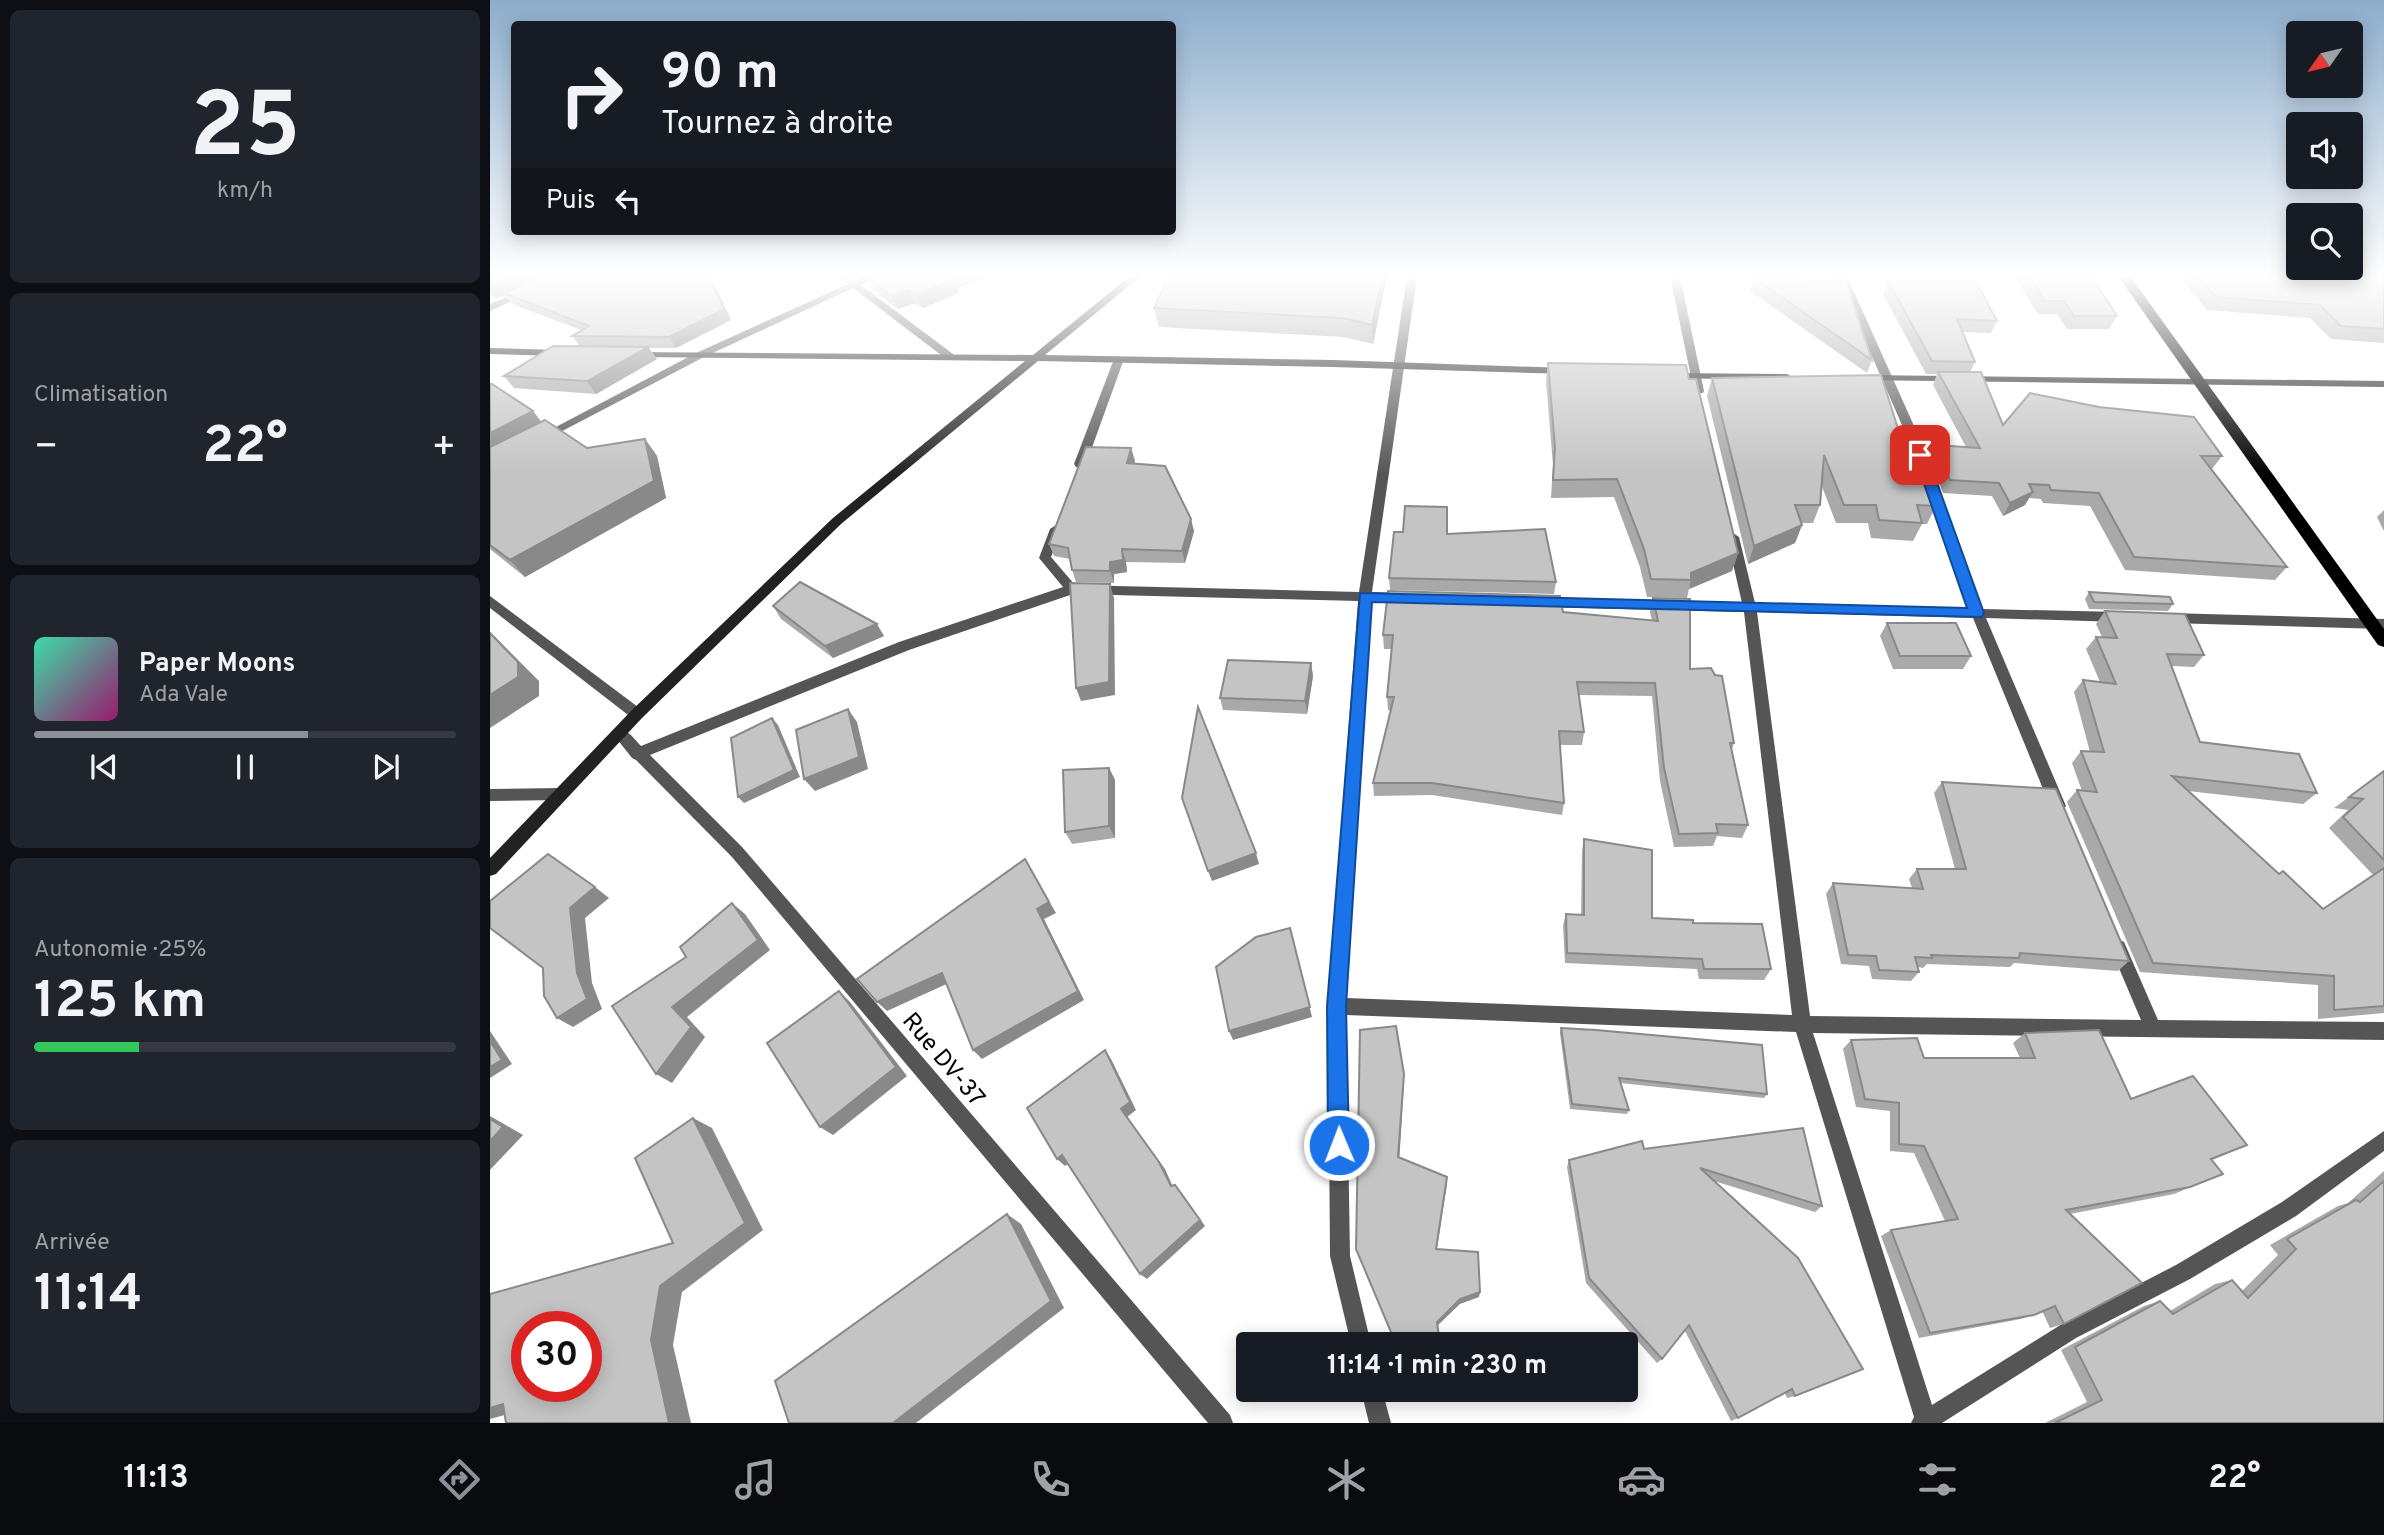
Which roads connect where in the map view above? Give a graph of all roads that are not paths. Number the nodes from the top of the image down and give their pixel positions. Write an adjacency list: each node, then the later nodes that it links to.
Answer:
1 (728, 342): 11 (street)
2 (931, 342): 12 (street)
3 (1055, 342): 13 (street)
4 (1403, 342): 15 (street)
5 (1688, 342): 18 (street)
6 (1871, 342): 21 (street)
7 (2171, 342): 22 (main road)
8 (490, 351): 9 (street)
9 (568, 353)
10 (621, 354): 11 (street)
11 (701, 355): 12 (street); 25 (street)
12 (949, 356): 13 (street)
13 (1037, 357): 14 (street); 38 (street)
14 (1119, 359): 15 (street); 26 (street)
15 (1400, 364): 16 (street); 30 (street)
16 (1574, 372)
17 (1655, 375): 18 (street)
18 (1695, 377): 19 (street); 24 (street)
19 (1804, 378)
20 (1845, 378): 21 (street)
21 (1886, 378): 22 (street); 35 (street)
22 (2198, 381): 23 (street); 36 (main road)
23 (2384, 384)
24 (1702, 404)
25 (532, 443)
26 (1077, 473)
27 (1059, 522): 29 (street)
28 (1731, 526): 34 (street)
29 (1072, 589): 30 (street); 40 (street)
30 (1366, 597): 31 (street); 46 (street)
31 (1420, 598)
32 (490, 601): 38 (street)
33 (1530, 601): 34 (street)
34 (1750, 607): 35 (street); 47 (street)
35 (1977, 613): 36 (street); 43 (street)
36 (2378, 624): 37 (main road)
37 (2384, 641)
38 (637, 715): 39 (street)
39 (620, 734): 40 (street, Rue DV-37); 41 (street)
40 (637, 754): 54 (street, Rue DV-37)
41 (559, 794): 42 (street); 44 (street)
42 (490, 795)
43 (2062, 814)
44 (490, 869)
45 (2110, 927): 48 (street)
46 (1337, 1006): 47 (street); 51 (street)
47 (1802, 1024): 48 (street); 53 (street)
48 (2153, 1028): 49 (street)
49 (2384, 1031)
50 (2384, 1140): 53 (street)
51 (1359, 1332)
52 (1375, 1402): 55 (street)
53 (1924, 1422)
54 (1222, 1423)
55 (1380, 1423)

